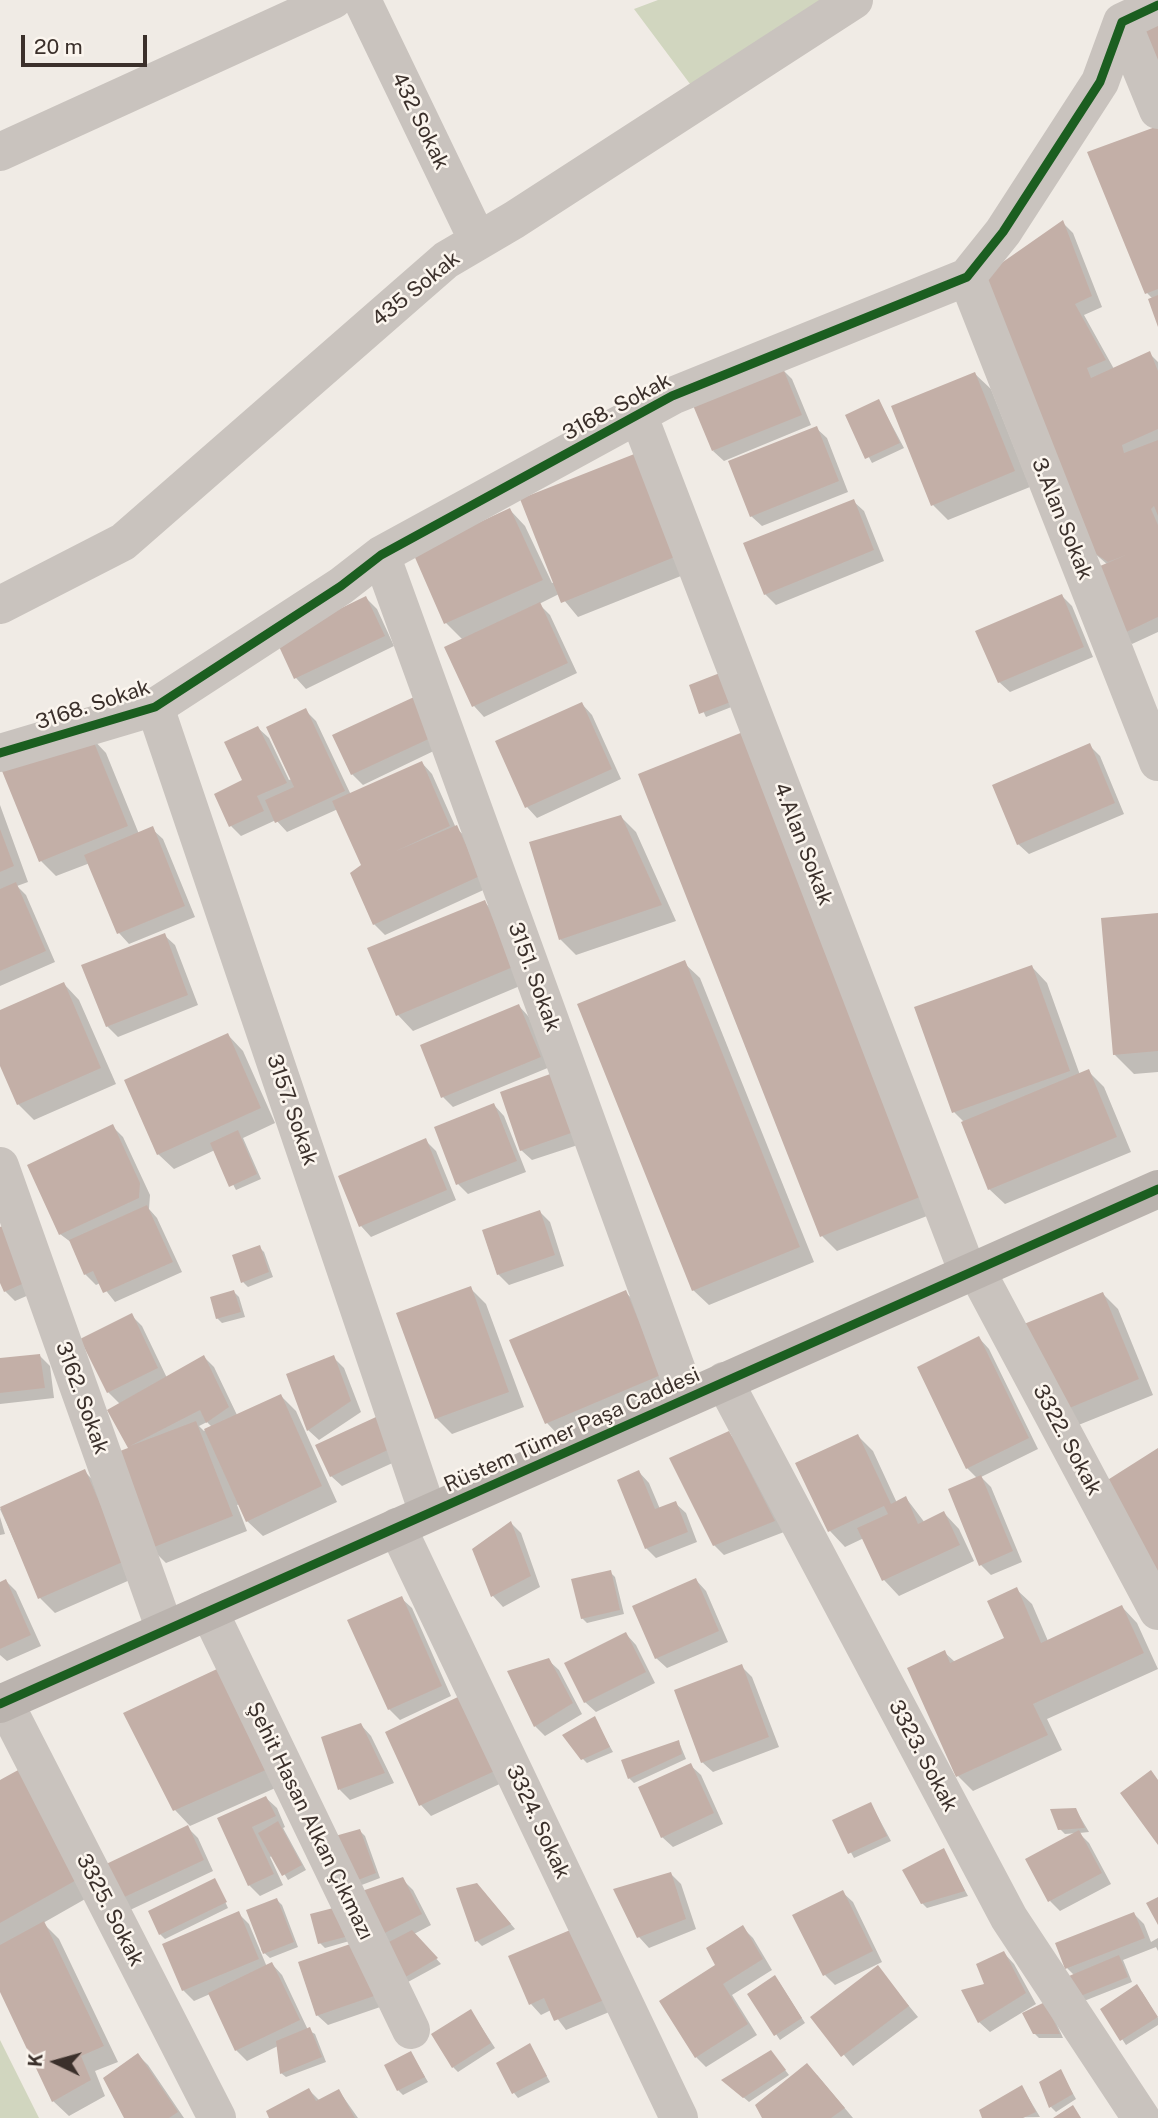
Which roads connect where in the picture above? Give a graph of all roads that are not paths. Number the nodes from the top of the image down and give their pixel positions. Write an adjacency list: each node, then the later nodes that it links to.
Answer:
1 (333, 0): 7 (street)
2 (362, 0): 8 (street, 432 Sokak)
3 (854, 0): 8 (street, 435 Sokak)
4 (1158, 5): 5 (street)
5 (1122, 22): 6 (street); 9 (street, 3168. Sokak)
6 (1158, 110)
7 (0, 152)
8 (478, 241): 12 (street, 435 Sokak)
9 (967, 277): 10 (street, 3168. Sokak); 15 (street, 3.Alan Sokak)
10 (638, 414): 11 (street, 3168. Sokak); 18 (street, 4.Alan Sokak)
11 (381, 555): 13 (street, 3168. Sokak); 20 (street, 3151. Sokak)
12 (0, 605)
13 (155, 706): 14 (street, 3168. Sokak); 21 (street, 3157. Sokak)
14 (0, 753)
15 (1158, 762)
16 (0, 1166): 24 (street, 3162. Sokak)
17 (1158, 1189): 18 (street, Rüstem Tümer Paşa Caddesi)
18 (972, 1271): 19 (street, Rüstem Tümer Paşa Caddesi); 23 (street, 3322. Sokak)
19 (724, 1381): 20 (street, Rüstem Tümer Paşa Caddesi); 29 (street, 3323. Sokak)
20 (687, 1398): 21 (street, Rüstem Tümer Paşa Caddesi)
21 (413, 1520): 22 (street, Rüstem Tümer Paşa Caddesi); 28 (street, 3324. Sokak)
22 (209, 1611): 24 (street, Rüstem Tümer Paşa Caddesi); 26 (street, Şehit Hasan Alkan Çıkmazı)
23 (1158, 1611)
24 (165, 1630): 25 (street, Rüstem Tümer Paşa Caddesi)
25 (2, 1703): 27 (street, 3325. Sokak)
26 (411, 2030)
27 (217, 2118)
28 (679, 2118)
29 (1141, 2118)

